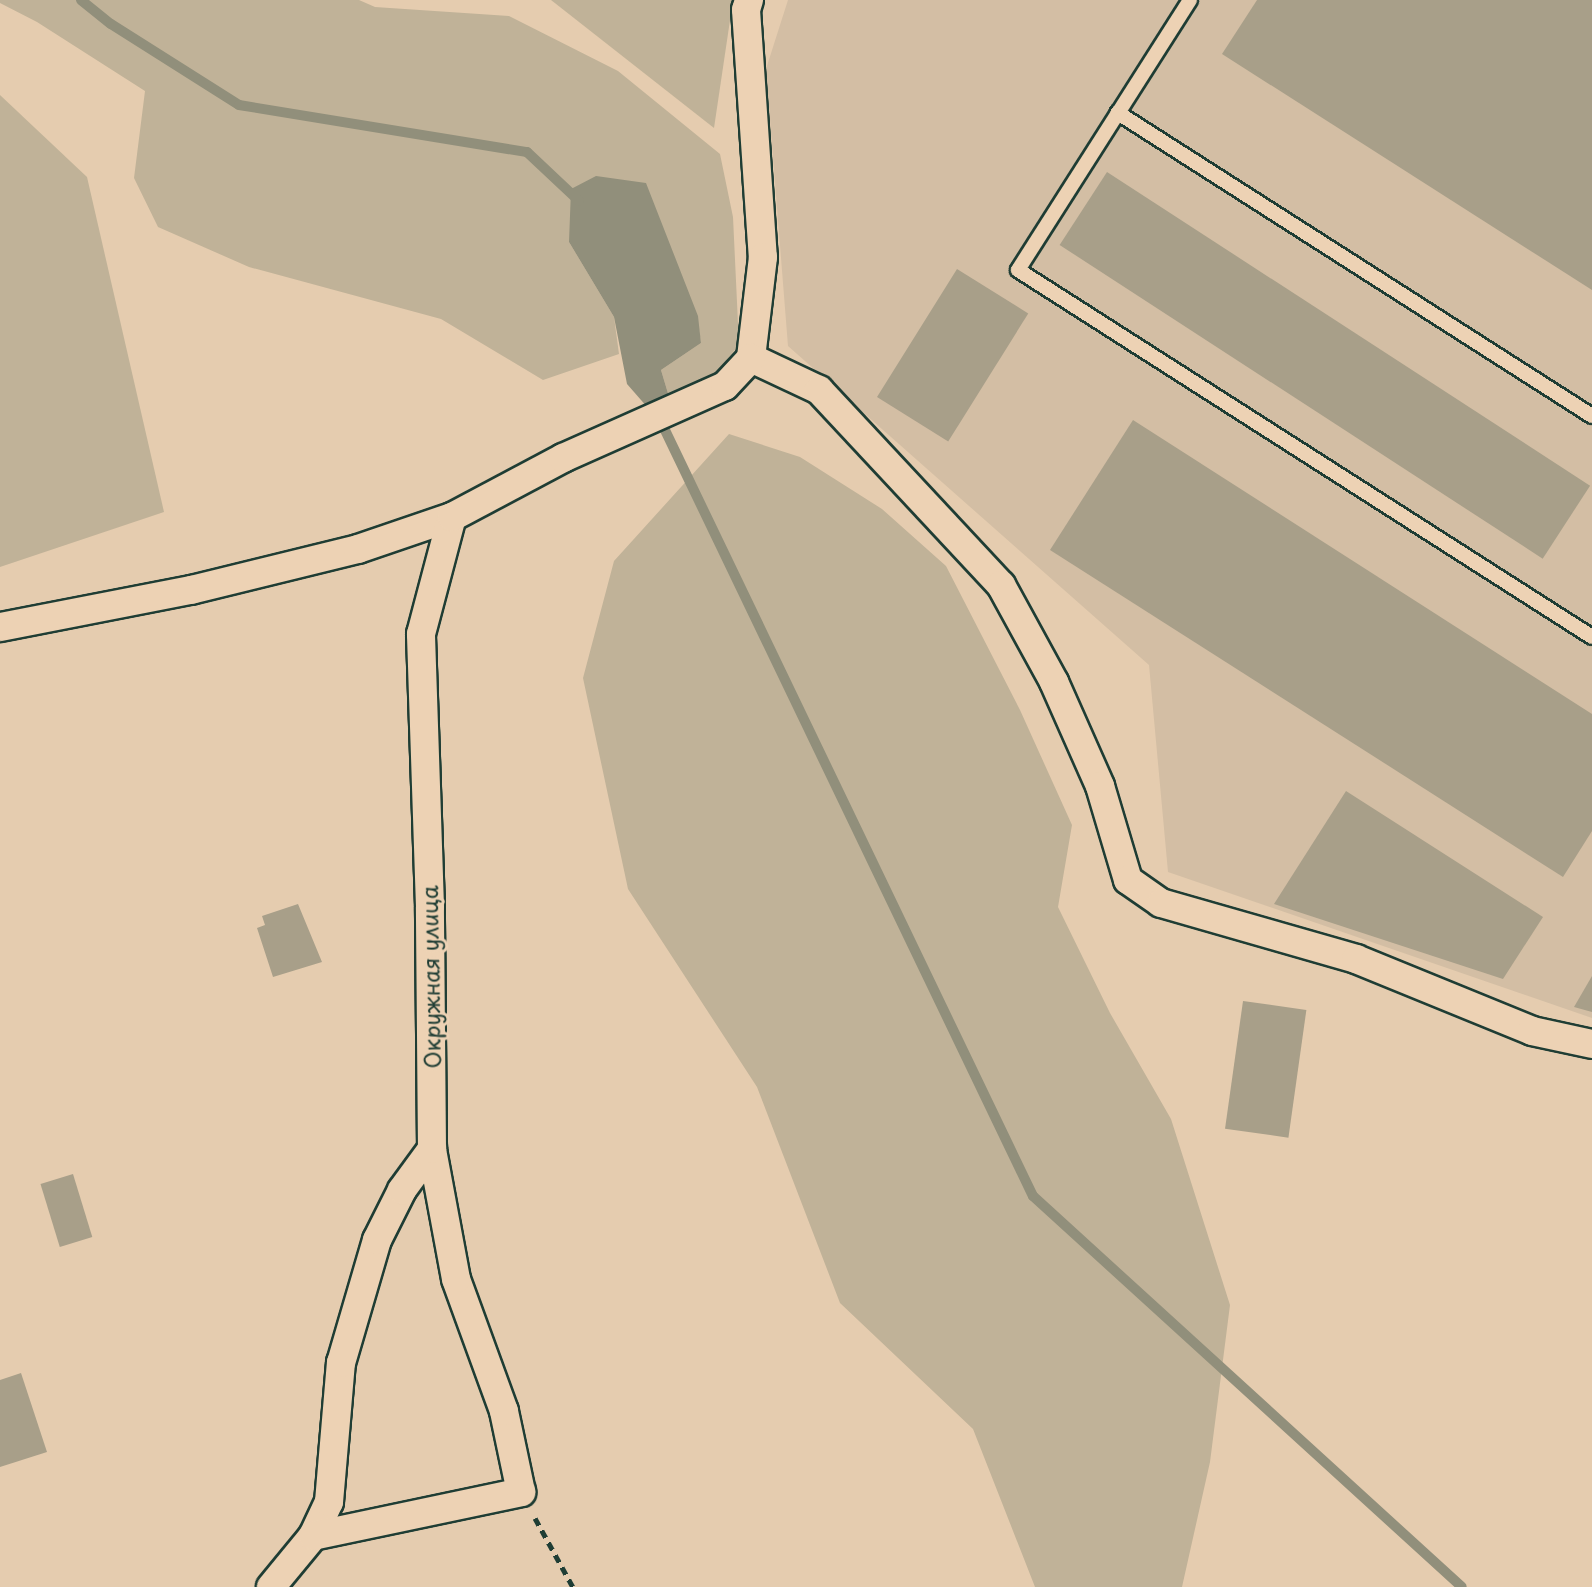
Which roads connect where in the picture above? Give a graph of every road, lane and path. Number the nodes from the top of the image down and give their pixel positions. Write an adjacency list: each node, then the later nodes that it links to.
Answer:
1 (749, 0): 4 (street)
2 (1190, 0): 3 (lane)
3 (1118, 113): 5 (lane); 8 (lane)
4 (751, 358): 6 (street); 9 (street)
5 (1592, 416)
6 (452, 517): 7 (street); 10 (street, Окружная улица)
7 (0, 627)
8 (1592, 637)
9 (1592, 1044)
10 (432, 1149): 11 (street, Окружная улица); 12 (street)
11 (521, 1492): 12 (street); 14 (path)
12 (313, 1536): 13 (street)
13 (271, 1587)
14 (573, 1587)

